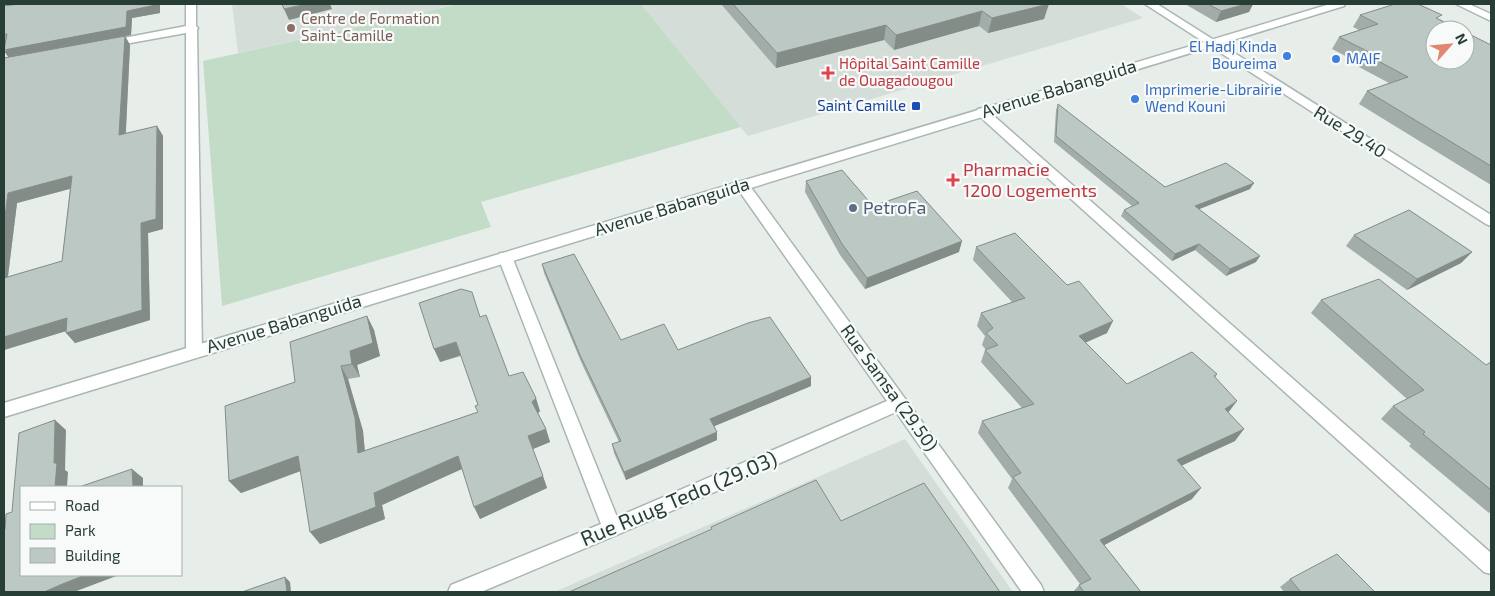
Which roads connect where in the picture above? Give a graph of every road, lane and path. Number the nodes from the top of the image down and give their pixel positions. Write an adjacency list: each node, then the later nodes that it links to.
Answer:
1 (191, 4): 6 (street)
2 (1150, 4): 7 (street, Rue 29.40)
3 (1340, 4): 7 (street, Avenue Babanguida)
4 (1461, 4): 5 (street)
5 (1491, 18)
6 (193, 28): 8 (street); 13 (street)
7 (1209, 43): 9 (street, Avenue Babanguida); 11 (street, Rue 29.40)
8 (98, 46)
9 (982, 112): 10 (street, Avenue Babanguida); 17 (street)
10 (742, 186): 12 (street, Avenue Babanguida); 14 (street, Rue Samsa (29.50))
11 (1491, 221)
12 (505, 257): 13 (street, Avenue Babanguida); 16 (street)
13 (194, 352): 15 (street, Avenue Babanguida)
14 (900, 403): 16 (street, Rue Ruug Tedo (29.03)); 19 (street, Rue Samsa (29.50))
15 (4, 410)
16 (612, 528): 18 (street, Rue Ruug Tedo (29.03))
17 (1491, 565)
18 (458, 592)
19 (1034, 592)

